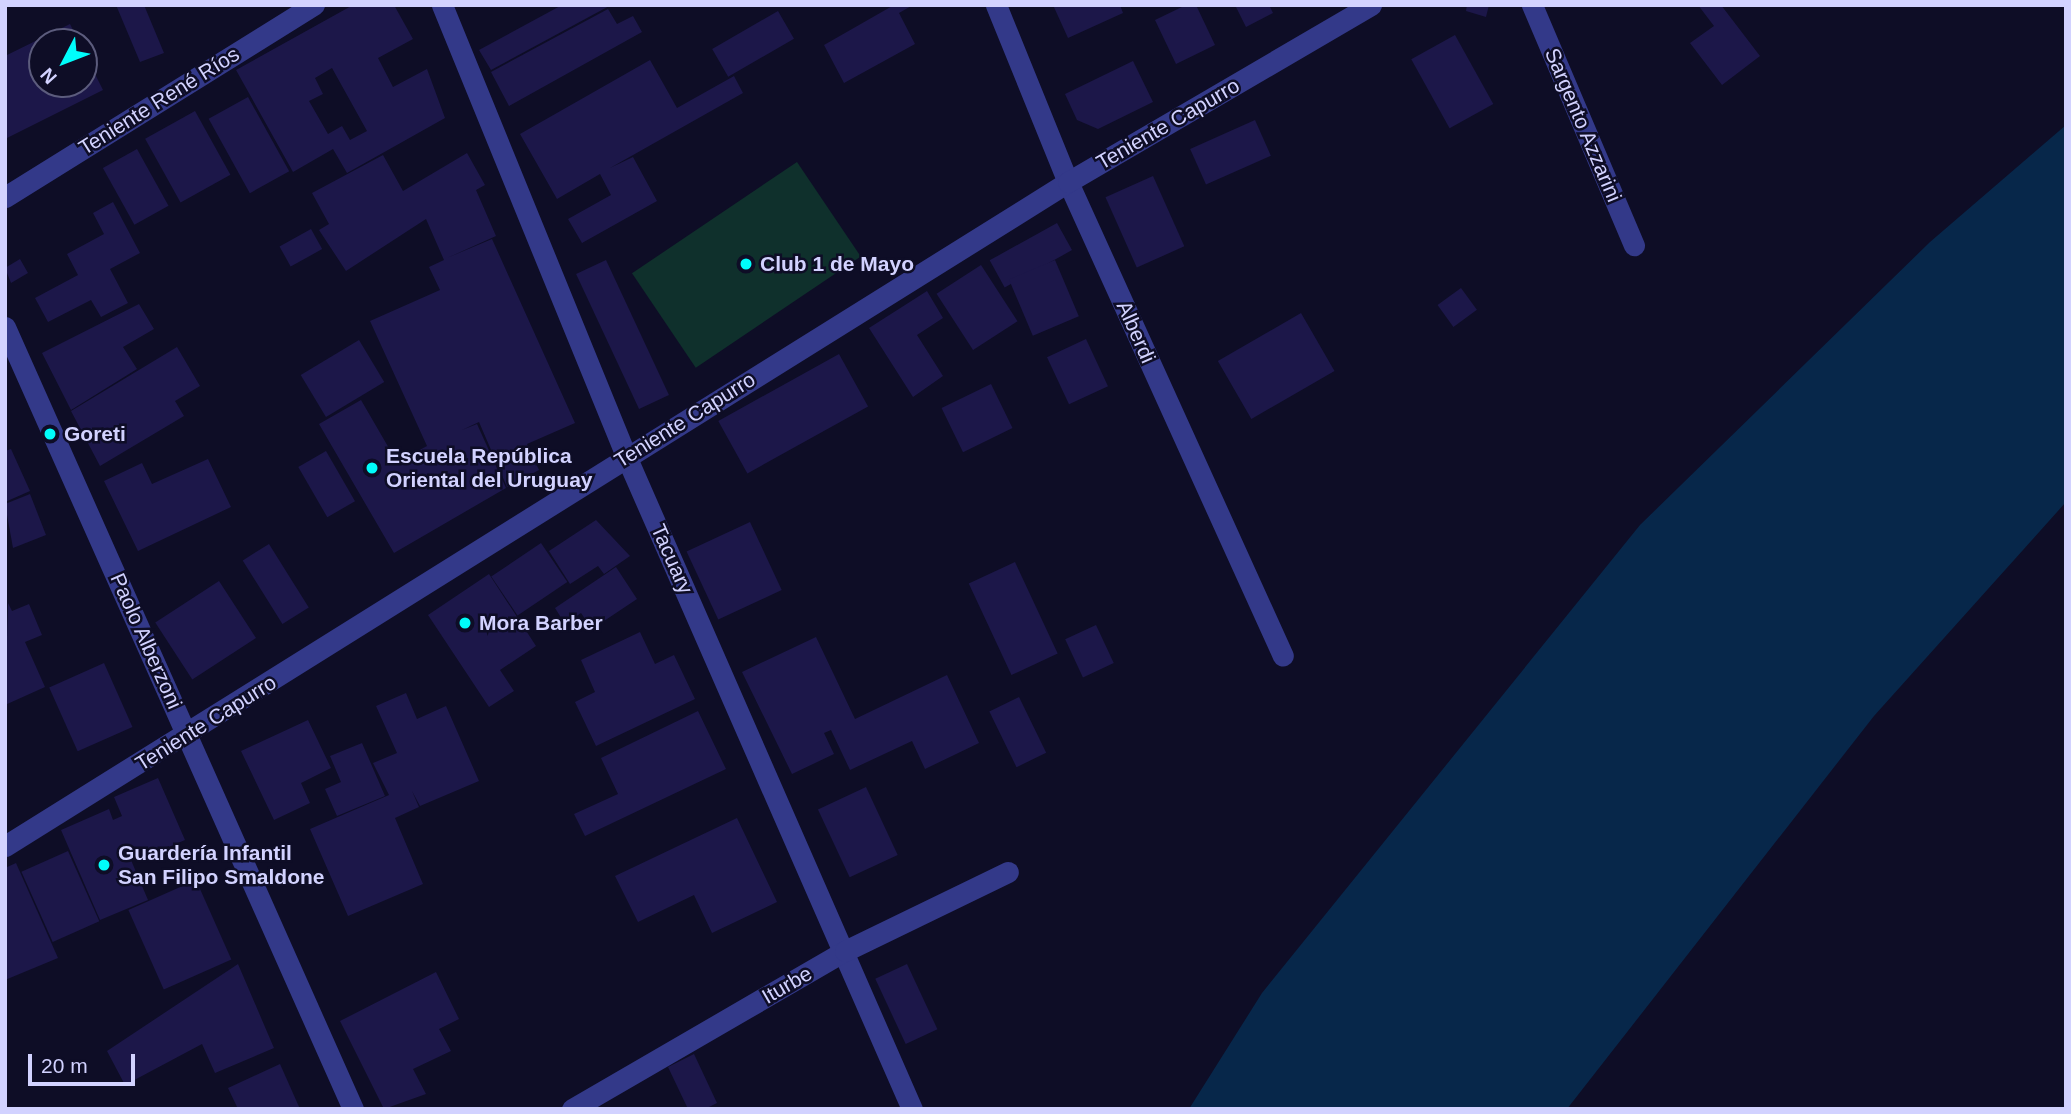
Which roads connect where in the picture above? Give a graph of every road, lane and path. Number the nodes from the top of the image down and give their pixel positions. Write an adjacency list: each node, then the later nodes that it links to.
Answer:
1 (314, 5): 7 (street, Teniente René Ríos)
2 (442, 5): 10 (street, Tacuary)
3 (996, 5): 6 (street, Alberdi)
4 (1371, 5): 6 (street, Teniente Capurro)
5 (1532, 5): 8 (street, Sargento Azzarini)
6 (1069, 182): 10 (street, Teniente Capurro); 11 (street, Alberdi)
7 (5, 197)
8 (1634, 245)
9 (5, 327): 12 (street, Paolo Alberzoni)
10 (626, 456): 12 (street, Teniente Capurro); 15 (street, Tacuary)
11 (1283, 656)
12 (188, 735): 13 (street, Teniente Capurro); 16 (street, Paolo Alberzoni)
13 (5, 846)
14 (1008, 872): 15 (street, Iturbe)
15 (845, 951): 17 (street, Iturbe); 18 (street, Tacuary)
16 (353, 1109)
17 (572, 1109)
18 (912, 1109)

